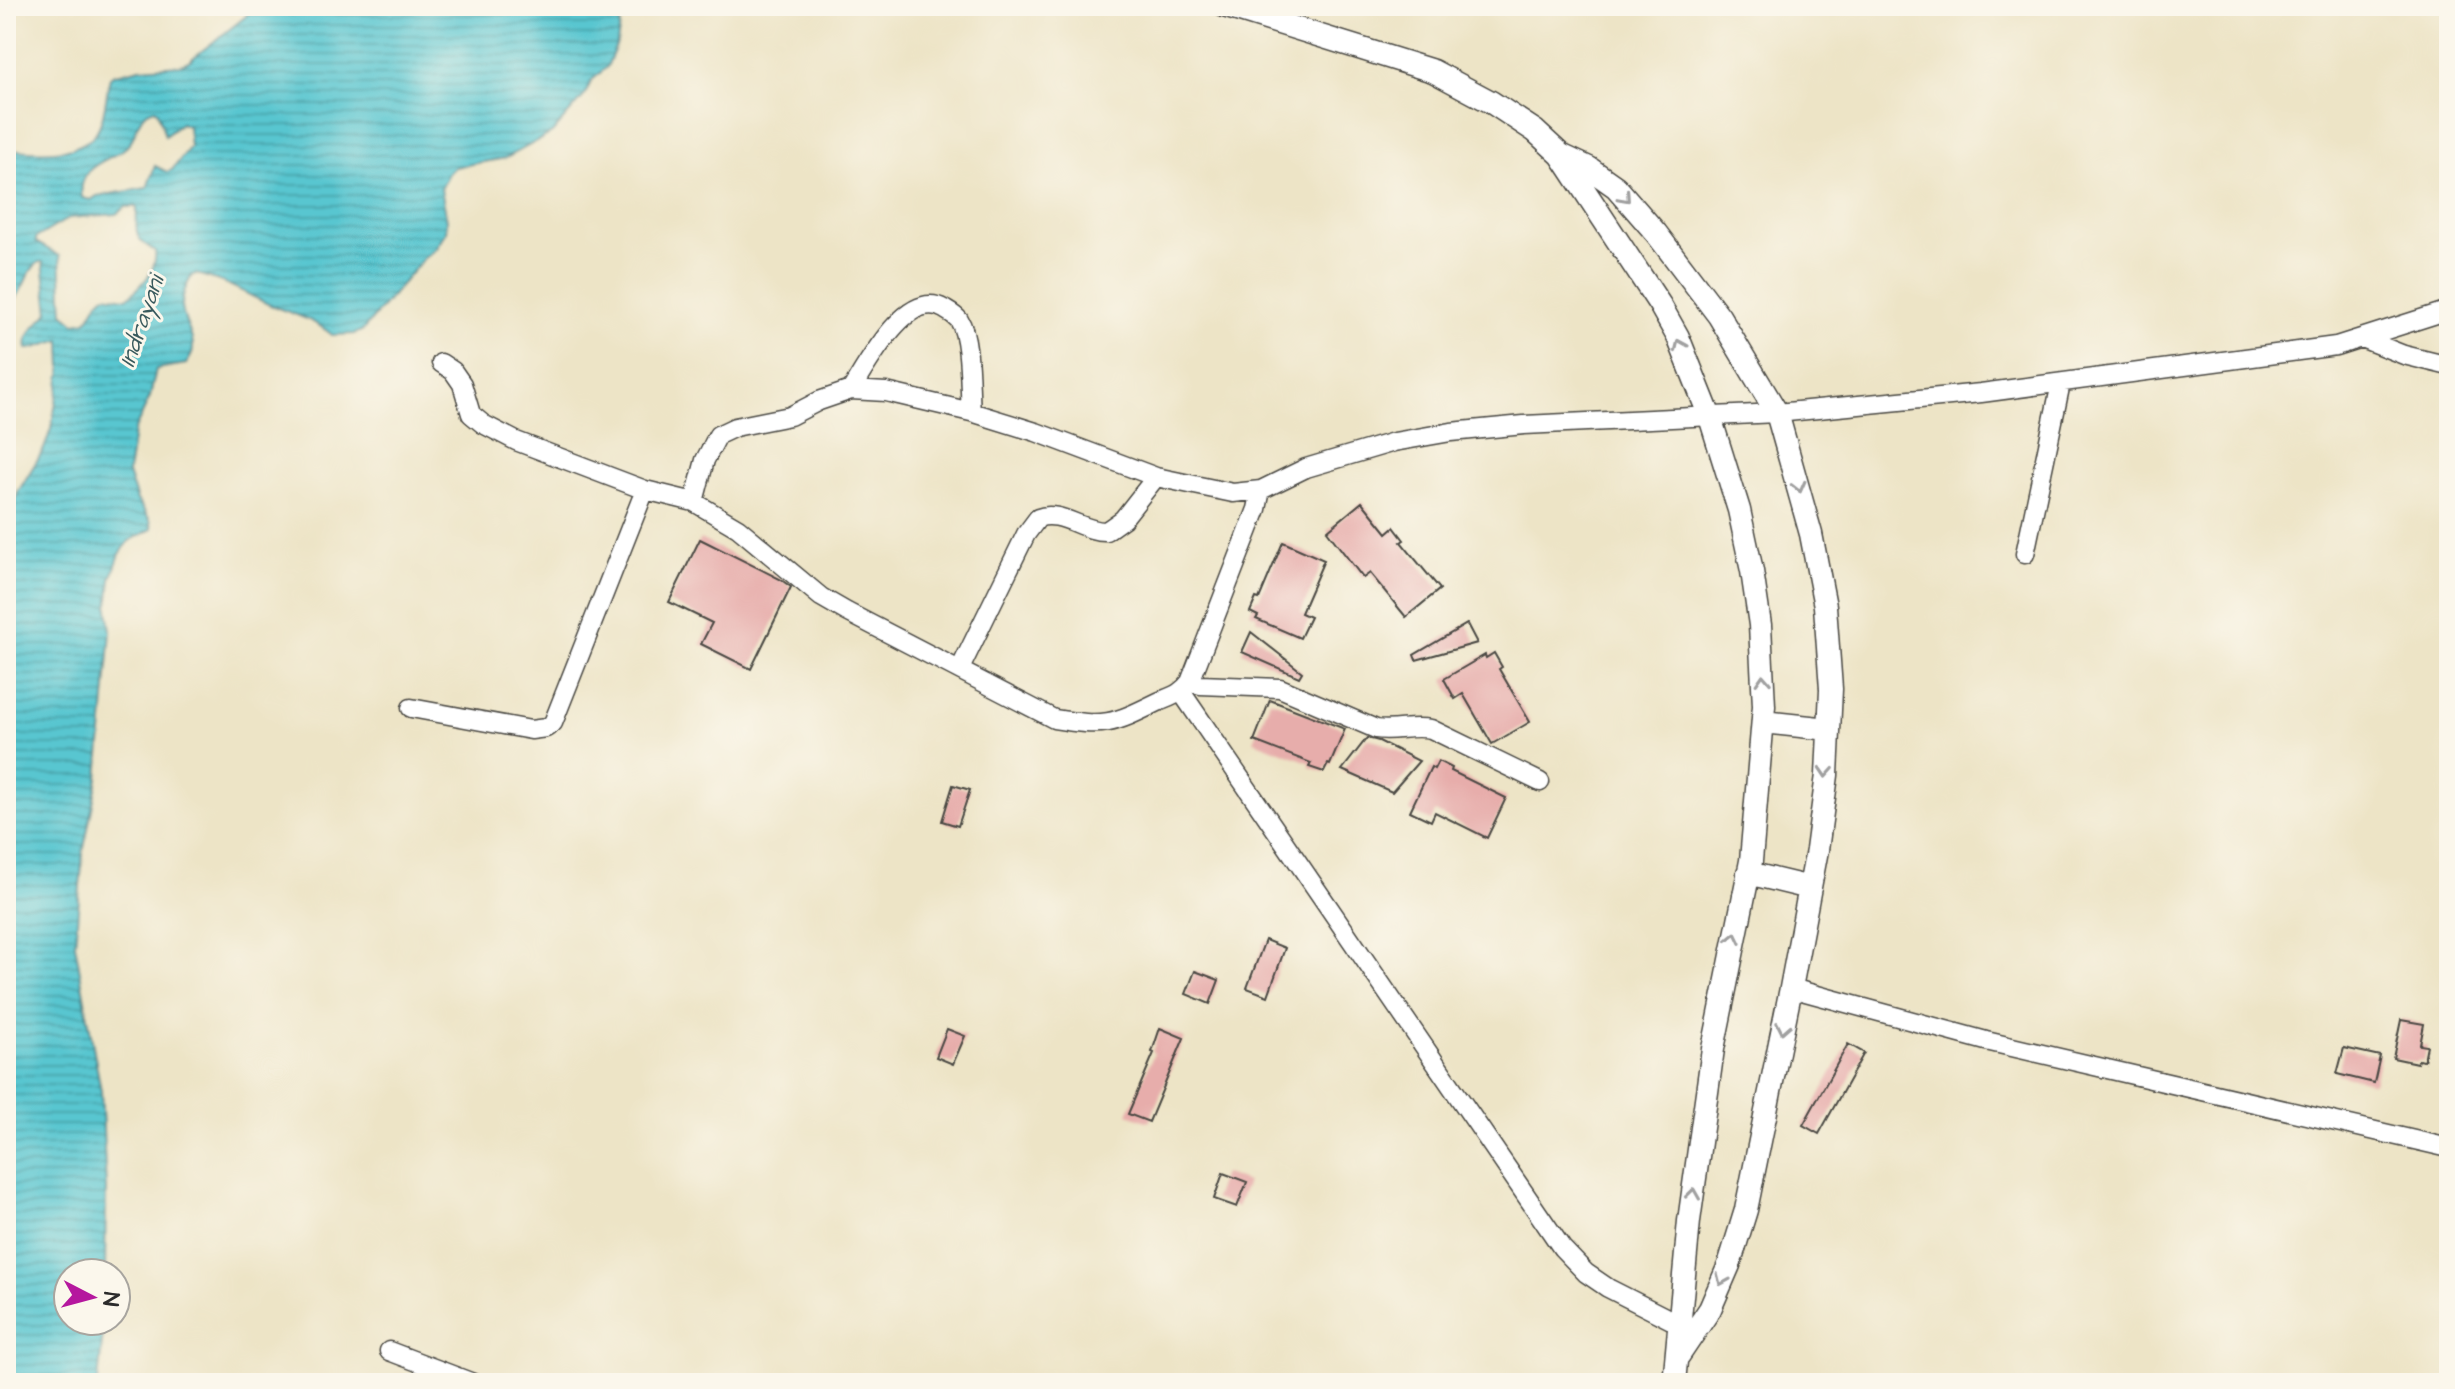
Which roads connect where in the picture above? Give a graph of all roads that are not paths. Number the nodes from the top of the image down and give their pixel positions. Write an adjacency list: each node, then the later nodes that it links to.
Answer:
1 (1224, 6): 2 (street)
2 (1561, 155): 10 (street, one-way to 10); 11 (street, one-way to 2)
3 (2449, 310): 4 (street)
4 (2361, 338): 6 (street); 7 (street)
5 (441, 363): 13 (street)
6 (2449, 366)
7 (2061, 383): 10 (street); 16 (street)
8 (851, 390): 9 (street); 9 (street); 15 (street)
9 (971, 412): 12 (street)
10 (1777, 413): 11 (street); 21 (street, one-way to 21)
11 (1710, 417): 14 (street); 20 (street, one-way to 11)
12 (1156, 477): 14 (street); 17 (street)
13 (645, 490): 15 (street); 19 (street)
14 (1261, 490): 18 (street)
15 (694, 502): 17 (street)
16 (2025, 554)
17 (960, 669): 18 (street)
18 (1186, 687): 22 (street); 27 (street)
19 (411, 708)
20 (1763, 722): 21 (street); 23 (street)
21 (1829, 729): 24 (street, one-way to 24)
22 (1540, 782)
23 (1748, 873): 24 (street); 27 (street, one-way to 23)
24 (1810, 888): 25 (street)
25 (1791, 988): 26 (street); 29 (street, one-way to 29)
26 (2449, 1148)
27 (1681, 1325): 29 (street)
28 (389, 1351): 30 (street)
29 (1678, 1356): 31 (street)
30 (473, 1383)
31 (1674, 1383)

